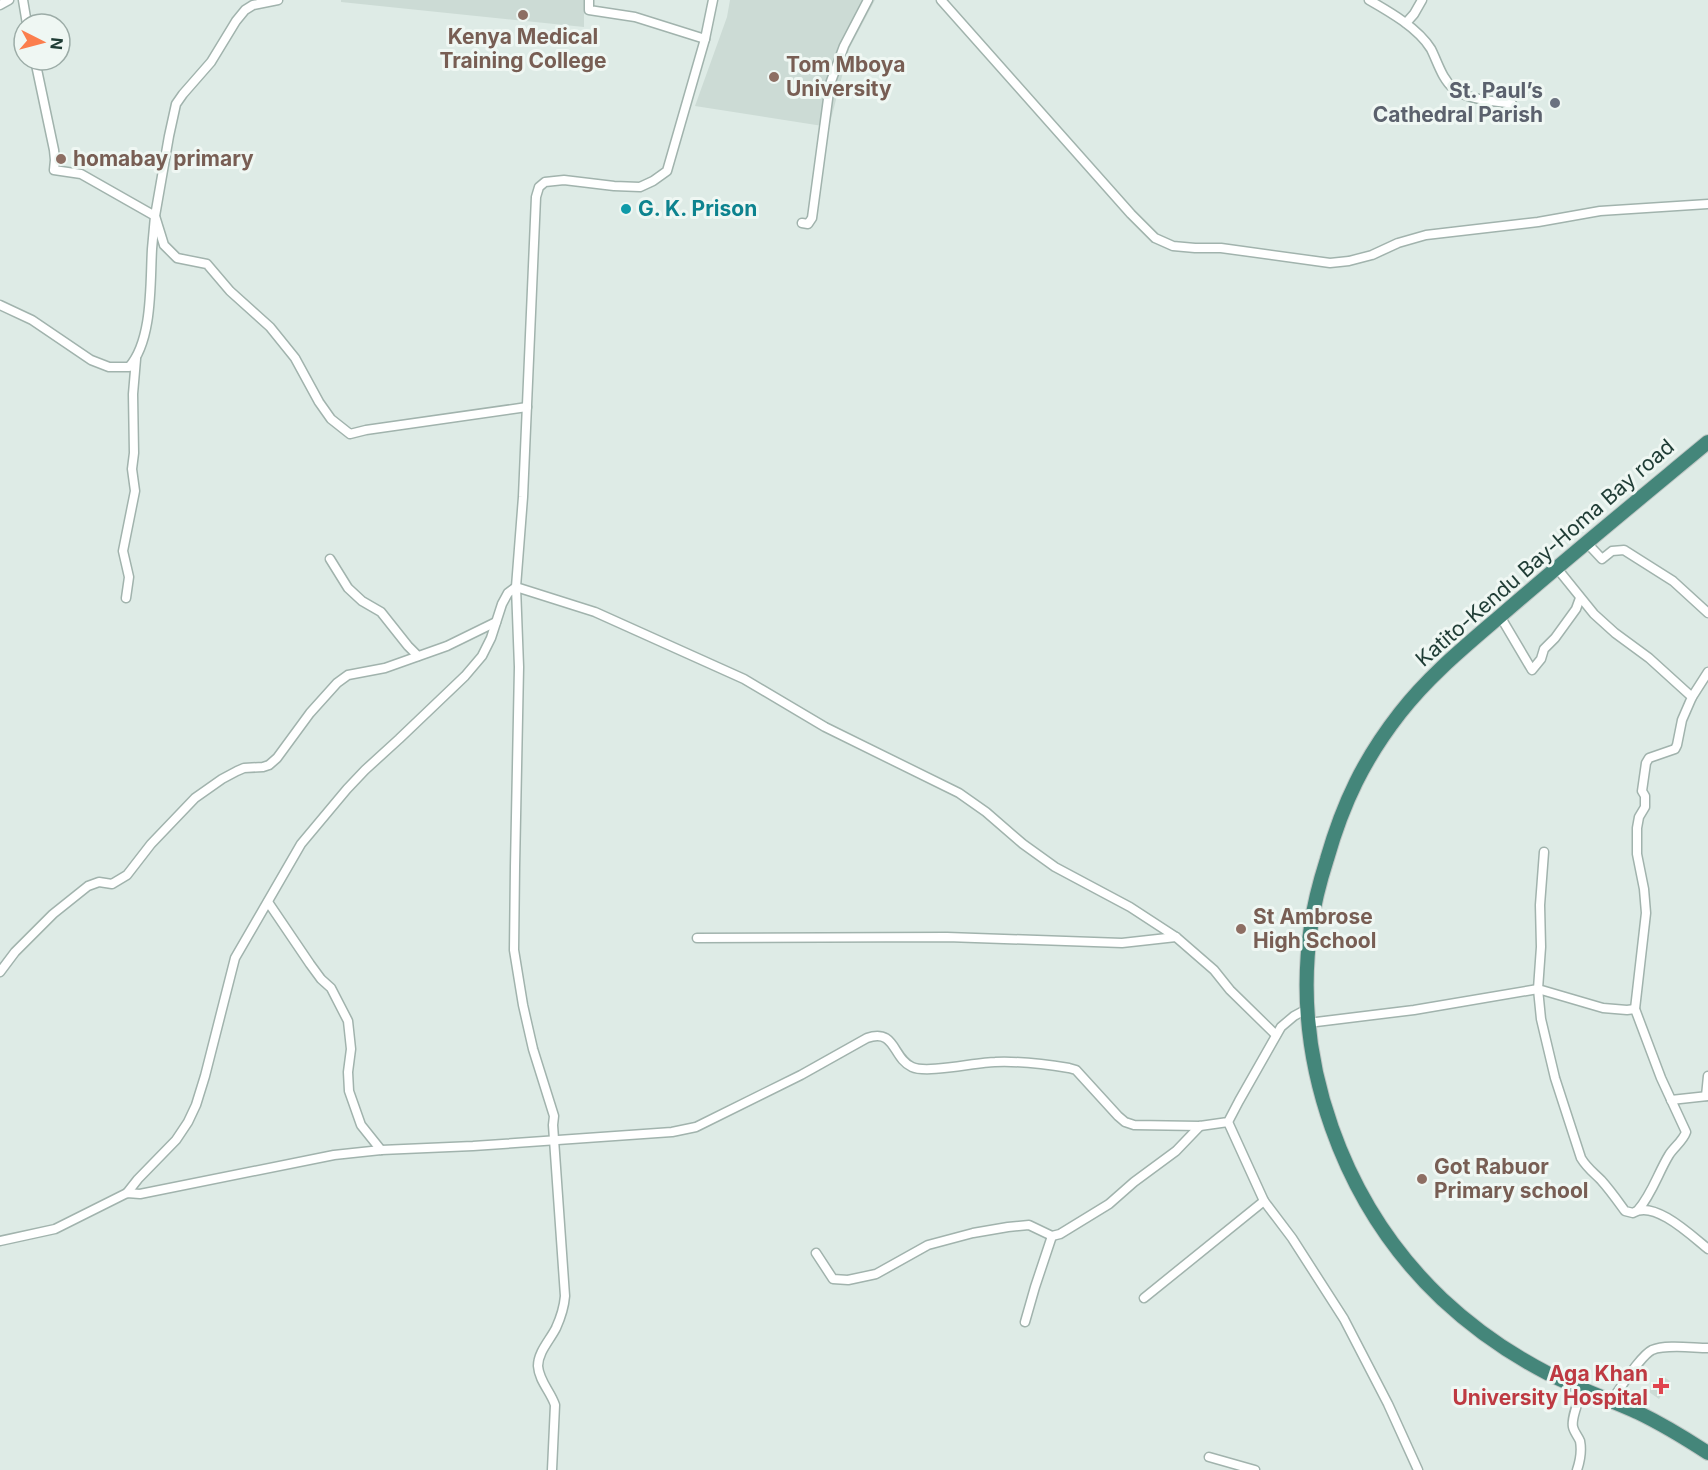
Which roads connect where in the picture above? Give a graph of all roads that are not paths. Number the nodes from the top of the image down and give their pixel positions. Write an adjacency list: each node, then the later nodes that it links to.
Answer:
1 (9, 0): 9 (street)
2 (278, 0): 15 (street)
3 (589, 0): 11 (street)
4 (713, 0): 11 (street)
5 (868, 0): 16 (street)
6 (941, 0): 14 (street)
7 (1369, 0): 10 (street)
8 (1422, 0): 10 (street)
9 (0, 5)
10 (1406, 23): 13 (street)
11 (705, 39): 19 (street)
12 (38, 72): 15 (street)
13 (1513, 116)
14 (1708, 204)
15 (155, 216): 18 (street); 19 (street)
16 (802, 224)
17 (0, 305): 18 (street)
18 (136, 358): 25 (street)
19 (527, 407): 24 (street)
20 (1708, 442): 21 (highway, Katito-Kendu Bay-Homa Bay road)
21 (1587, 543): 23 (highway, Katito-Kendu Bay-Homa Bay road); 27 (street)
22 (330, 559): 30 (street)
23 (1556, 567): 26 (street); 28 (highway, Katito-Kendu Bay-Homa Bay road)
24 (516, 587): 29 (street); 35 (street); 47 (street)
25 (126, 598)
26 (1580, 598): 28 (street); 32 (street)
27 (1708, 613)
28 (1500, 616): 40 (highway, Katito-Kendu Bay-Homa Bay road)
29 (496, 621): 30 (street); 34 (street)
30 (418, 656): 37 (street)
31 (1708, 672): 32 (street)
32 (1692, 697): 39 (street)
33 (1544, 852): 38 (street)
34 (268, 902): 48 (street); 49 (street)
35 (1176, 937): 36 (street); 41 (street)
36 (697, 938)
37 (0, 972)
38 (1538, 989): 39 (street); 40 (street); 51 (street)
39 (1635, 1009): 44 (street)
40 (1308, 1016): 41 (street); 59 (highway, Katito-Kendu Bay-Homa Bay road)
41 (1276, 1035): 45 (street)
42 (1708, 1076): 43 (street)
43 (1707, 1096): 44 (street)
44 (1671, 1100): 51 (street)
45 (1228, 1122): 46 (street); 50 (street)
46 (1200, 1126): 47 (street); 52 (street)
47 (555, 1140): 48 (street); 63 (street)
48 (381, 1150): 49 (street)
49 (127, 1193): 53 (street)
50 (1264, 1201): 56 (street); 65 (street)
51 (1638, 1210): 54 (street)
52 (1052, 1236): 55 (street); 57 (street)
53 (0, 1241)
54 (1708, 1249)
55 (816, 1253)
56 (1144, 1298)
57 (1025, 1322)
58 (1708, 1348): 60 (street)
59 (1583, 1389): 60 (highway, Katito-Kendu Bay-Homa Bay road); 66 (street)
60 (1611, 1401): 61 (highway, Katito-Kendu Bay-Homa Bay road)
61 (1708, 1453)
62 (1209, 1457): 64 (street)
63 (552, 1470)
64 (1255, 1470)
65 (1418, 1470)
66 (1577, 1470)

